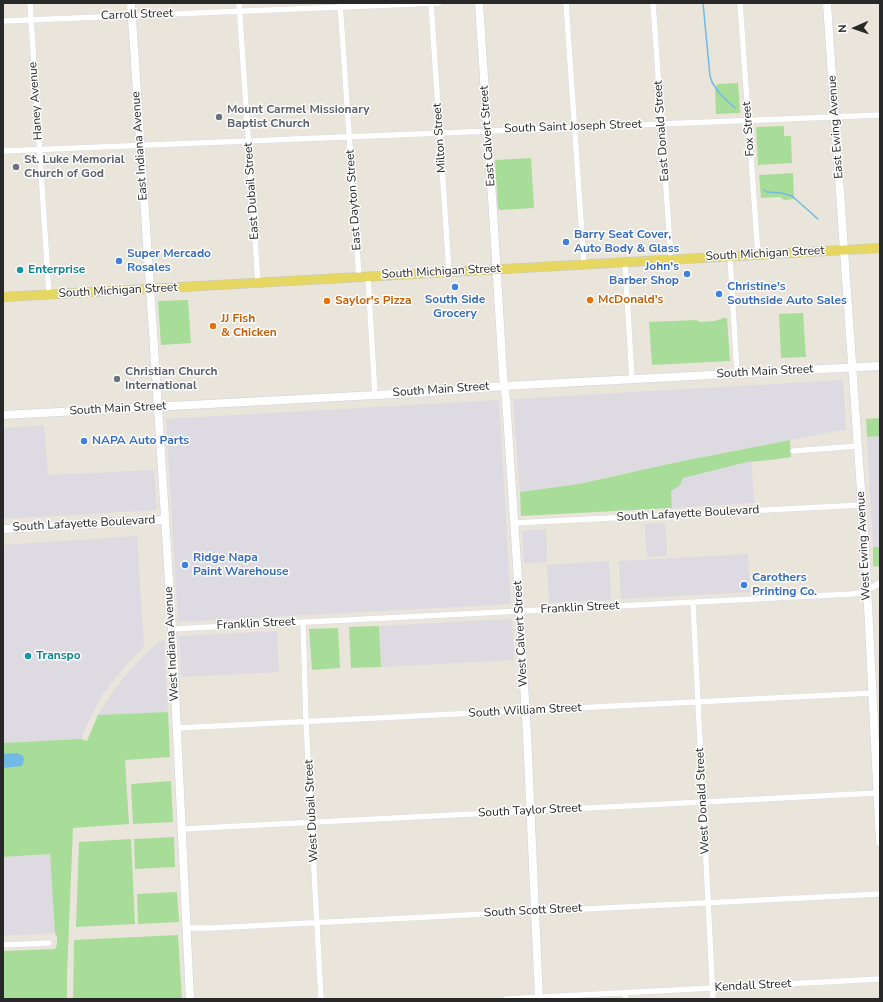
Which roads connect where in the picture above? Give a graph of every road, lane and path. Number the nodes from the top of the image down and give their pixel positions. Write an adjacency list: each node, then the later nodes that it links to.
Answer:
1 (30, 3): 14 (street, Haney Avenue)
2 (131, 3): 13 (street, East Indiana Avenue)
3 (239, 3): 12 (street, East Dubail Street)
4 (431, 3): 5 (street, Carroll Street); 11 (street, Carroll Street); 22 (street, Milton Street)
5 (439, 3)
6 (479, 3): 21 (street, East Calvert Street)
7 (566, 3): 20 (street)
8 (653, 3): 19 (street, East Donald Street)
9 (740, 3): 18 (street, Fox Street)
10 (827, 3): 17 (street, East Ewing Avenue)
11 (340, 5): 12 (street, Carroll Street); 23 (street, East Dayton Street)
12 (240, 11): 13 (street, Carroll Street); 24 (street, East Dubail Street)
13 (132, 16): 14 (street, Carroll Street); 25 (street, East Indiana Avenue)
14 (31, 20): 15 (street, Carroll Street); 26 (street, Haney Avenue)
15 (3, 21)
16 (880, 115): 17 (street, South Saint Joseph Street)
17 (835, 116): 18 (street, South Saint Joseph Street); 29 (street, East Ewing Avenue)
18 (748, 120): 19 (street, South Saint Joseph Street); 30 (street, Fox Street)
19 (661, 124): 20 (street, South Saint Joseph Street); 32 (street, East Donald Street)
20 (574, 127): 21 (street, South Saint Joseph Street); 34 (street)
21 (488, 131): 22 (street, South Saint Joseph Street); 35 (street, East Calvert Street)
22 (439, 133): 23 (street, South Saint Joseph Street); 36 (street, Milton Street)
23 (349, 137): 24 (street, South Saint Joseph Street); 37 (street, East Dayton Street)
24 (248, 141): 25 (street, South Saint Joseph Street); 39 (street, East Dubail Street)
25 (140, 146): 26 (street, South Saint Joseph Street); 40 (street, East Indiana Avenue)
26 (39, 150): 27 (street, South Saint Joseph Street); 41 (street, Haney Avenue)
27 (3, 151)
28 (880, 248): 29 (main road, South Michigan Street)
29 (844, 250): 30 (main road, South Michigan Street); 44 (street, West Ewing Avenue)
30 (758, 254): 31 (main road, South Michigan Street)
31 (730, 256): 32 (main road, South Michigan Street); 45 (street)
32 (670, 259): 33 (main road, South Michigan Street)
33 (626, 262): 34 (main road, South Michigan Street); 46 (street)
34 (584, 265): 35 (main road, South Michigan Street)
35 (497, 269): 36 (main road, South Michigan Street); 47 (street, West Calvert Street)
36 (449, 272): 38 (main road, South Michigan Street)
37 (359, 277): 38 (main road, South Michigan Street); 39 (main road, South Michigan Street)
38 (368, 277): 48 (street)
39 (258, 283): 40 (main road, South Michigan Street)
40 (150, 289): 41 (main road, South Michigan Street); 49 (street, West Indiana Avenue)
41 (49, 294): 42 (main road, South Michigan Street)
42 (3, 297)
43 (880, 366): 44 (street, South Main Street)
44 (852, 367): 45 (street, South Main Street); 51 (street, West Ewing Avenue)
45 (737, 374): 46 (street, South Main Street)
46 (632, 380): 47 (street, South Main Street)
47 (504, 386): 48 (street, South Main Street); 55 (street, West Calvert Street)
48 (375, 395): 49 (street, South Main Street)
49 (158, 407): 50 (street, South Main Street); 54 (street, West Indiana Avenue)
50 (3, 415)
51 (858, 446): 52 (street); 53 (street, West Ewing Avenue)
52 (793, 451)
53 (862, 505): 55 (street, South Lafayette Boulevard); 58 (street, West Ewing Avenue)
54 (165, 520): 56 (street, South Lafayette Boulevard); 62 (street, West Indiana Avenue)
55 (514, 523): 60 (street, West Calvert Street)
56 (3, 529)
57 (880, 583): 58 (street, Franklin Street)
58 (867, 589): 59 (street, Franklin Street); 63 (street, West Ewing Avenue)
59 (693, 603): 60 (street, Franklin Street); 64 (street, West Donald Street)
60 (520, 611): 61 (street, Franklin Street); 65 (street, West Calvert Street)
61 (303, 622): 62 (street, Franklin Street); 66 (street, West Dubail Street)
62 (172, 629): 67 (street, West Indiana Avenue)
63 (873, 692): 64 (street, South William Street); 68 (street, West Ewing Avenue)
64 (698, 702): 65 (street, South William Street); 69 (street, West Donald Street)
65 (525, 711): 66 (street, South William Street); 70 (street, West Calvert Street)
66 (306, 722): 67 (street, South William Street); 71 (street, West Dubail Street)
67 (177, 728): 72 (street, West Indiana Avenue)
68 (877, 793): 69 (street, South Taylor Street); 73 (street, West Ewing Avenue)
69 (703, 802): 70 (street, South Taylor Street); 75 (street, West Donald Street)
70 (530, 811): 71 (street, South Taylor Street); 76 (street, West Calvert Street)
71 (312, 822): 72 (street, South Taylor Street); 77 (street, West Dubail Street)
72 (182, 829): 78 (street, West Indiana Avenue)
73 (880, 842)
74 (880, 894): 75 (street, South Scott Street)
75 (708, 902): 76 (street, South Scott Street); 82 (street, West Donald Street)
76 (535, 911): 77 (street, South Scott Street); 84 (street, West Calvert Street)
77 (317, 923): 78 (street, South Scott Street); 86 (street, West Dubail Street)
78 (187, 928): 85 (street, West Indiana Avenue)
79 (49, 944): 80 (street)
80 (3, 945)
81 (880, 979): 82 (street, Kendall Street)
82 (712, 988): 83 (street, Kendall Street); 88 (street, West Donald Street)
83 (626, 996): 84 (street, Kendall Street)
84 (539, 998): 87 (street, Kendall Street)
85 (190, 999)
86 (321, 999)
87 (506, 999)
88 (713, 999)

